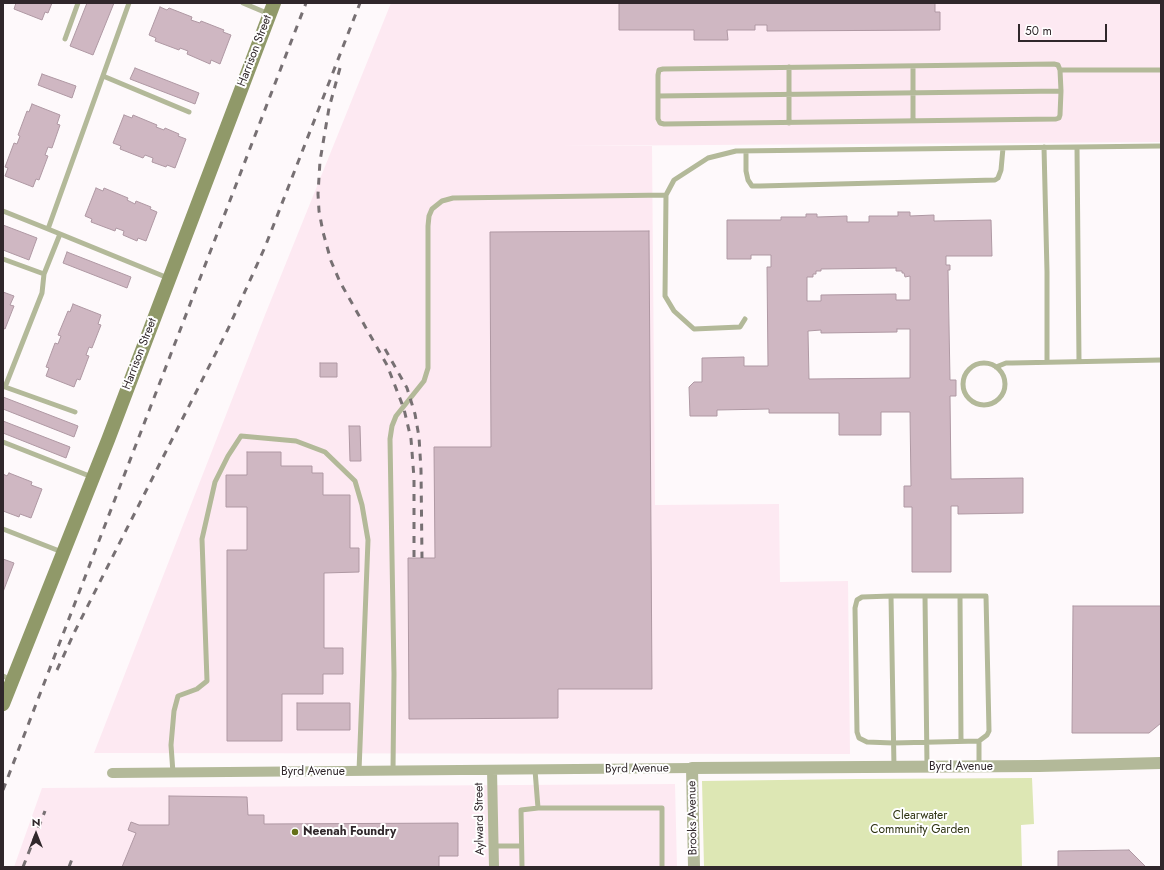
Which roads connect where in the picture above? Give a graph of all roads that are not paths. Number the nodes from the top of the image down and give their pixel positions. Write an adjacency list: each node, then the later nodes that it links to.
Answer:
1 (78, 3): 5 (lane)
2 (129, 3): 10 (lane)
3 (243, 3): 4 (lane)
4 (271, 8): 29 (main road, Harrison Street)
5 (65, 39)
6 (913, 66): 7 (lane); 8 (lane); 12 (lane)
7 (789, 68): 13 (lane); 14 (lane)
8 (1060, 70): 9 (lane); 11 (lane)
9 (1161, 70)
10 (104, 76): 15 (lane); 25 (lane)
11 (1061, 91): 12 (lane); 16 (lane)
12 (913, 93): 13 (lane); 16 (lane)
13 (789, 95): 14 (lane); 17 (lane)
14 (658, 96): 17 (lane)
15 (189, 112)
16 (913, 121): 17 (lane)
17 (789, 122)
18 (1161, 146): 20 (lane)
19 (1044, 147): 20 (lane); 21 (lane); 33 (lane)
20 (1077, 147): 32 (lane)
21 (1003, 148): 22 (lane); 22 (lane)
22 (746, 151): 23 (lane)
23 (666, 195): 30 (lane); 58 (lane)
24 (3, 211): 25 (lane)
25 (48, 229): 26 (lane)
26 (60, 234): 28 (lane); 29 (lane)
27 (3, 259): 28 (lane)
28 (44, 274): 35 (lane)
29 (168, 278): 38 (main road, Harrison Street)
30 (745, 319)
31 (1161, 360): 32 (lane)
32 (1079, 361): 33 (lane)
33 (1047, 362): 34 (lane)
34 (996, 367): 34 (lane)
35 (4, 386): 36 (lane)
36 (74, 412)
37 (3, 442): 38 (lane)
38 (93, 477): 40 (main road, Harrison Street)
39 (3, 529): 40 (lane)
40 (63, 553): 44 (main road, Harrison Street)
41 (891, 596): 42 (lane); 48 (lane); 48 (lane)
42 (925, 596): 43 (lane); 49 (lane)
43 (960, 596): 46 (lane); 47 (lane)
44 (8, 678): 45 (main road, Harrison Street)
45 (3, 704)
46 (961, 741): 47 (lane); 49 (lane)
47 (979, 741): 53 (lane)
48 (894, 742): 49 (lane); 51 (lane)
49 (926, 742): 52 (lane)
50 (1161, 764): 53 (street, Byrd Avenue)
51 (894, 767): 52 (street, Byrd Avenue); 54 (street, Byrd Avenue)
52 (927, 767): 53 (street, Byrd Avenue)
53 (979, 767)
54 (692, 768): 56 (street, Byrd Avenue); 67 (street, Brooks Avenue)
55 (492, 770): 56 (street, Byrd Avenue); 58 (street, Byrd Avenue); 62 (street, Aylward Street)
56 (536, 770): 61 (lane)
57 (359, 771): 58 (street, Byrd Avenue); 60 (street, Byrd Avenue); 60 (lane)
58 (394, 771)
59 (112, 773): 60 (street, Byrd Avenue)
60 (174, 773)
61 (538, 808): 63 (lane); 66 (lane)
62 (494, 846): 63 (lane); 64 (street, Aylward Street)
63 (521, 846): 65 (lane)
64 (494, 867)
65 (522, 867)
66 (662, 867)
67 (694, 867)

